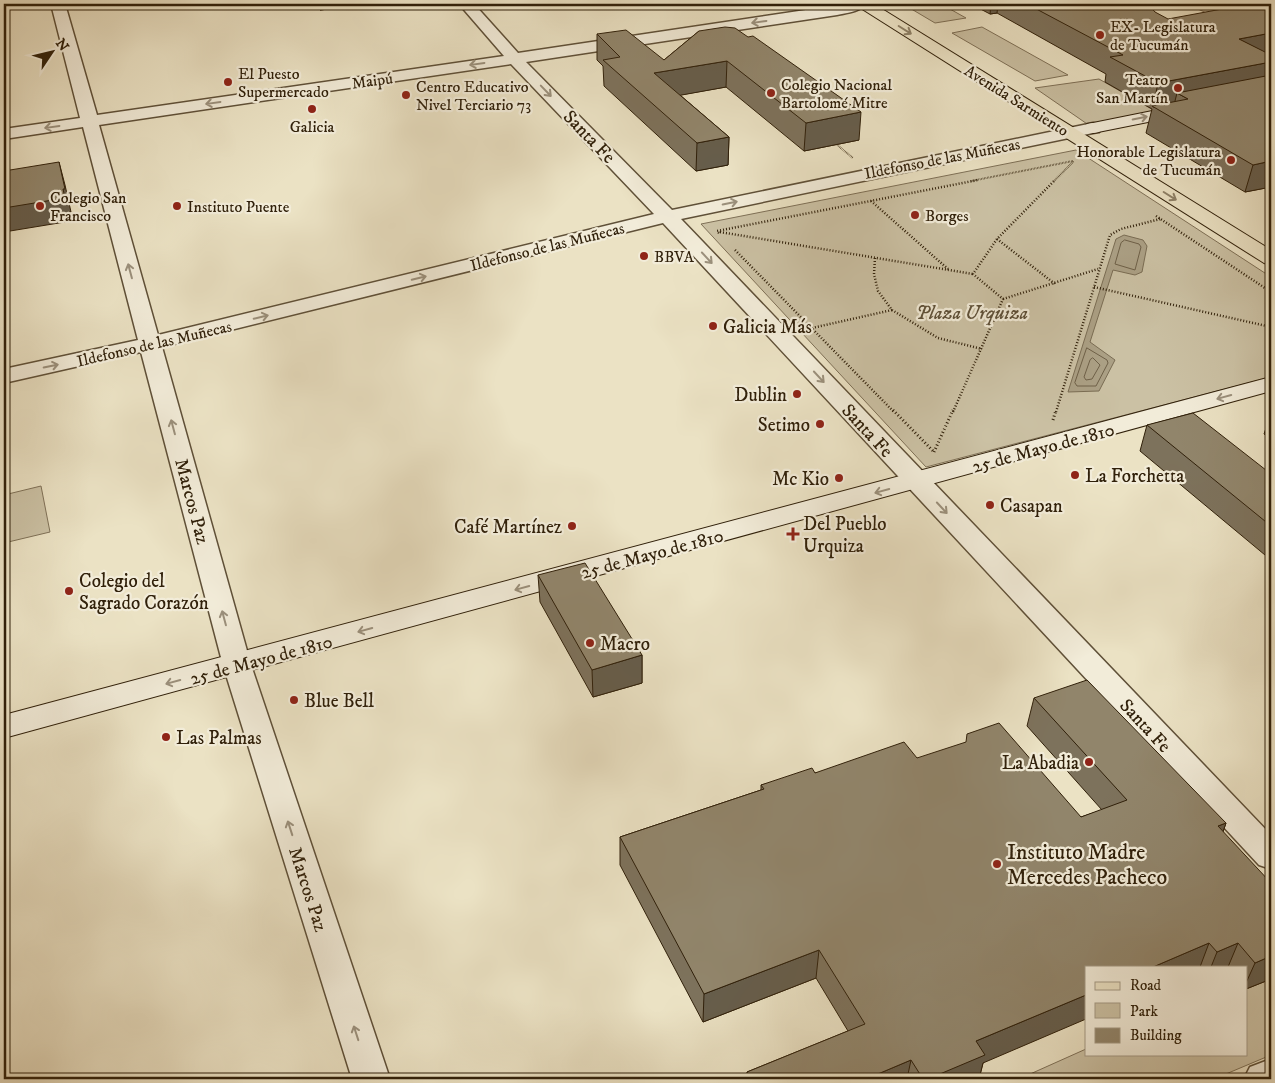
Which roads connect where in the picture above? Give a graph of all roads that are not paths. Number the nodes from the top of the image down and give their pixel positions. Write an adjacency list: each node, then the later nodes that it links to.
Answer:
1 (58, 4): 8 (street, Marcos Paz)
2 (466, 4): 6 (street, Santa Fe)
3 (858, 4): 6 (street, Maipú, one-way to 6)
4 (864, 4): 10 (main road, Avenida Sarmiento, one-way to 10)
5 (890, 4): 9 (main road, Avenida Sarmiento)
6 (515, 59): 8 (street, Maipú, one-way to 8); 13 (street, Santa Fe, one-way to 13)
7 (1203, 106): 9 (street, one-way to 7)
8 (89, 121): 11 (street, Maipú, one-way to 11); 15 (street, Marcos Paz, one-way to 8)
9 (1093, 128): 10 (street, Ildefonso de las Muñecas); 12 (main road, Avenida Sarmiento)
10 (1069, 133): 13 (street, Ildefonso de las Muñecas, one-way to 10); 14 (main road, Avenida Sarmiento, one-way to 14)
11 (4, 134)
12 (1158, 168)
13 (668, 217): 15 (street, Ildefonso de las Muñecas, one-way to 13); 18 (street, Santa Fe, one-way to 18)
14 (1271, 259)
15 (150, 344): 16 (street, Ildefonso de las Muñecas, one-way to 15); 19 (street, Marcos Paz, one-way to 15)
16 (4, 376)
17 (1271, 384): 18 (street, 25 de Mayo de 1810, one-way to 18)
18 (917, 481): 19 (street, 25 de Mayo de 1810, one-way to 19); 21 (street, Santa Fe, one-way to 21)
19 (237, 665): 20 (street, 25 de Mayo de 1810, one-way to 20); 23 (street, Marcos Paz, one-way to 19)
20 (4, 727)
21 (1271, 856)
22 (1271, 1076): 24 (street)
23 (371, 1079)
24 (1263, 1079)

